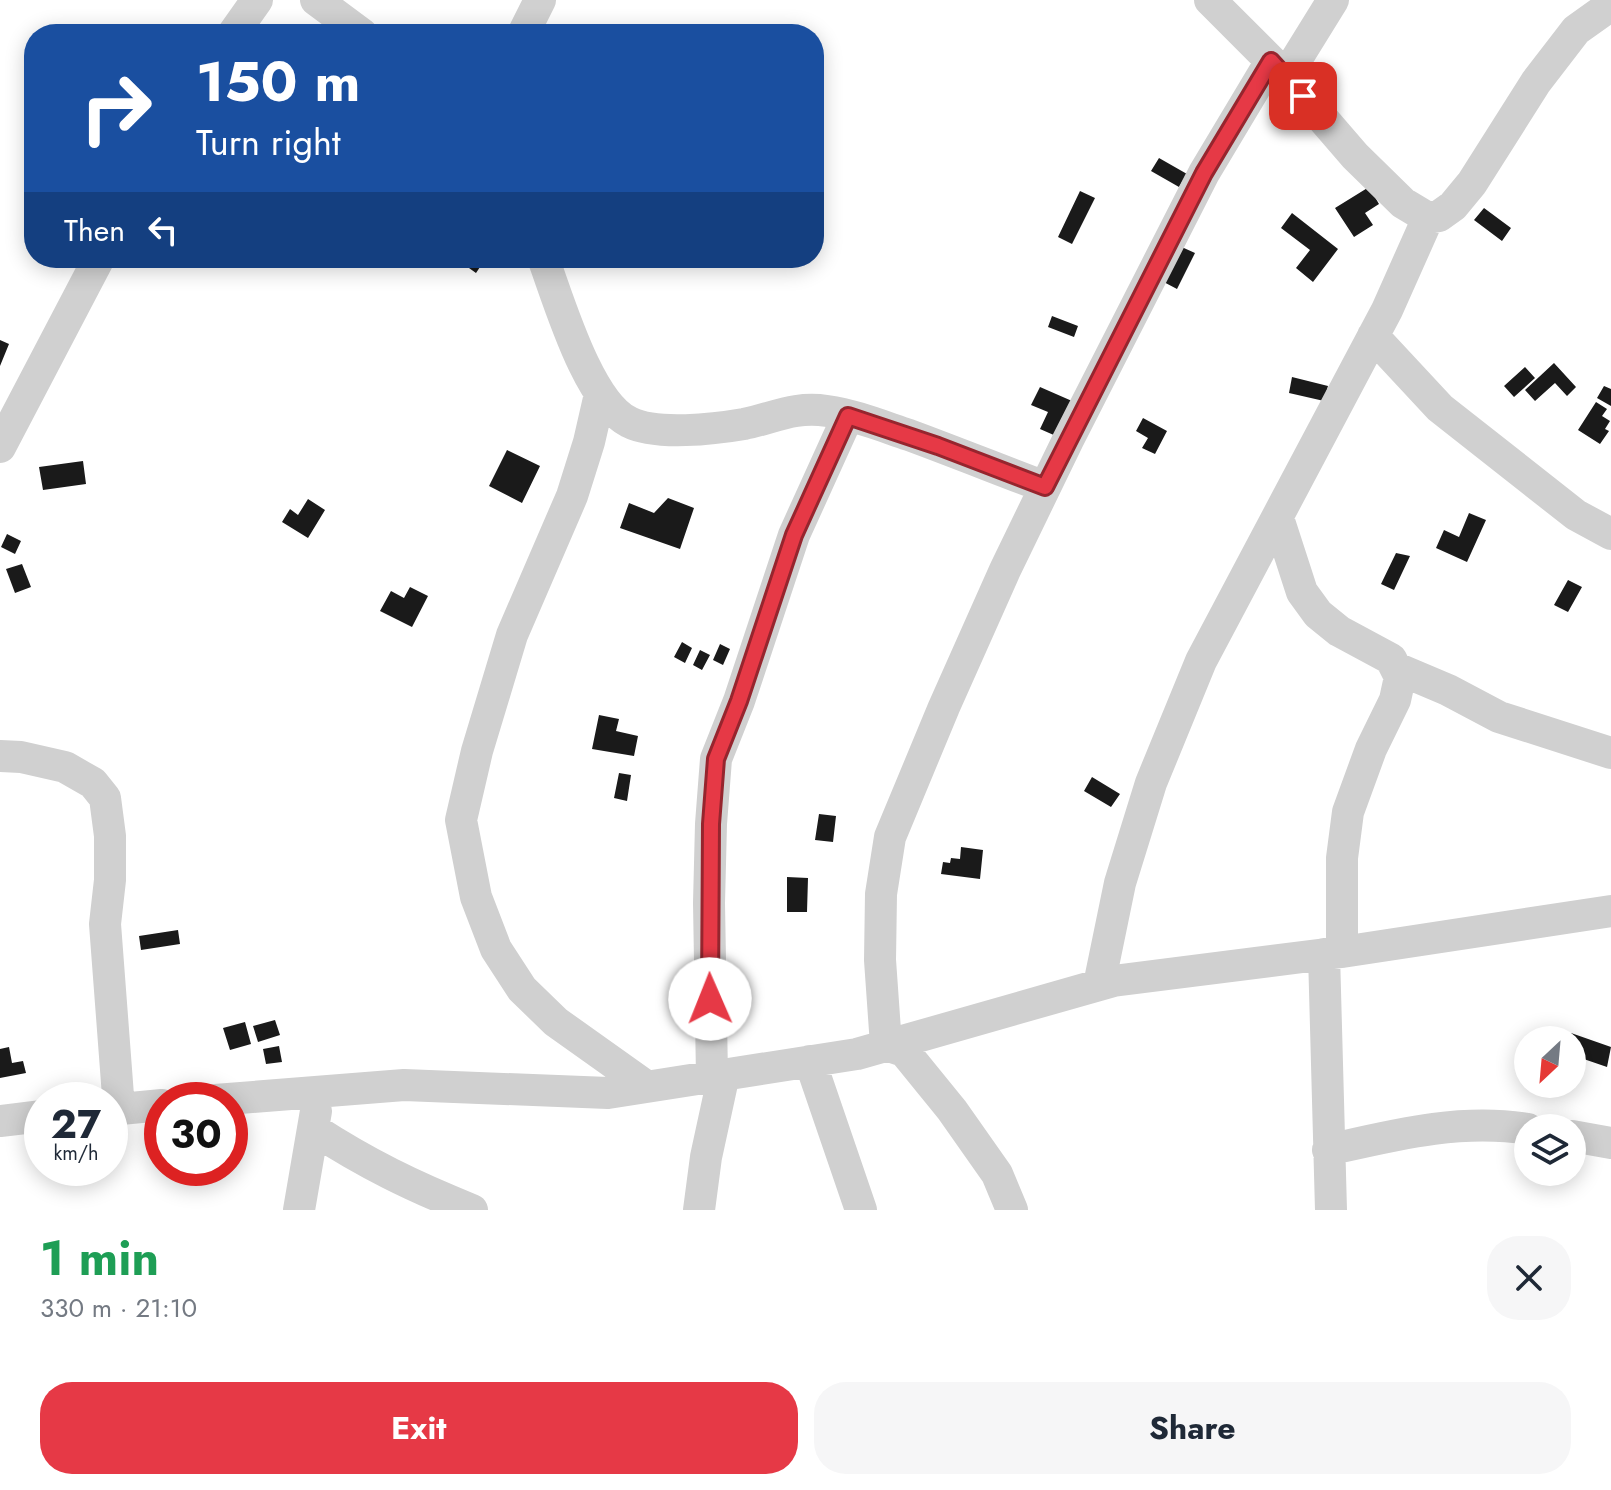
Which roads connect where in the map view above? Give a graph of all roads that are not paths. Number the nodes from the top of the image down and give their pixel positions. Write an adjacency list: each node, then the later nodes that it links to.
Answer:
1 (257, 0): 7 (street)
2 (316, 0): 8 (street)
3 (540, 0): 9 (street)
4 (1210, 0): 10 (street)
5 (1333, 0): 10 (street)
6 (1611, 5): 11 (street)
7 (240, 24)
8 (348, 24)
9 (528, 24)
10 (1278, 68): 11 (street); 18 (street)
11 (1428, 218): 14 (street)
12 (94, 268): 17 (street)
13 (547, 268): 15 (street)
14 (1373, 336): 19 (street); 20 (street)
15 (600, 394): 16 (street); 31 (street)
16 (848, 416): 18 (street); 29 (street)
17 (0, 447)
18 (1045, 487): 27 (street)
19 (1278, 518): 21 (street); 26 (street)
20 (1611, 534)
21 (1396, 668): 22 (street); 25 (street)
22 (1611, 753)
23 (0, 756): 30 (street)
24 (1611, 911): 25 (street)
25 (1333, 953): 26 (street); 40 (street)
26 (1099, 985): 27 (street)
27 (886, 1045): 28 (street); 45 (street)
28 (810, 1061): 29 (street); 44 (street)
29 (718, 1075): 31 (street); 43 (street)
30 (113, 1082)
31 (646, 1086): 32 (street)
32 (320, 1092): 33 (street); 37 (street)
33 (248, 1097)
34 (24, 1118): 35 (street)
35 (0, 1121)
36 (1514, 1128): 40 (street)
37 (313, 1129): 41 (street); 42 (street)
38 (1586, 1139): 39 (street)
39 (1611, 1143)
40 (1328, 1150): 46 (street)
41 (299, 1210)
42 (472, 1210)
43 (699, 1210)
44 (861, 1210)
45 (1012, 1210)
46 (1331, 1210)

